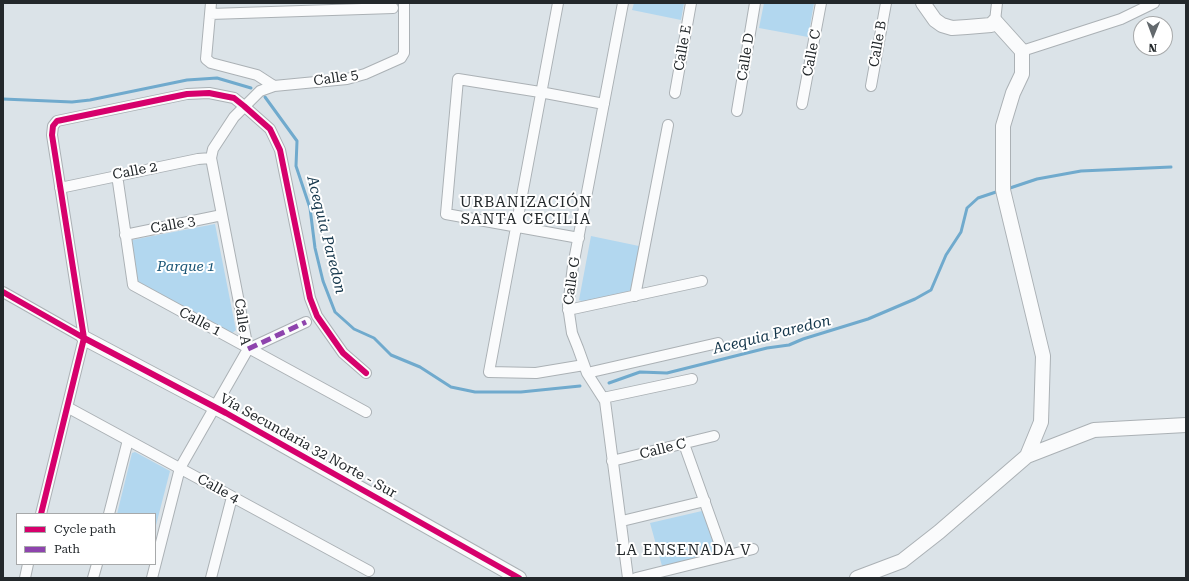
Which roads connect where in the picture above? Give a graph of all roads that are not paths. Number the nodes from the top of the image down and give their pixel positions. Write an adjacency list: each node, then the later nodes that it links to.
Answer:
1 (211, 3): 13 (street)
2 (404, 3): 16 (street, Calle 5)
3 (558, 3): 18 (street)
4 (623, 3): 20 (street, Calle G)
5 (691, 3): 19 (street, Calle E)
6 (755, 3): 23 (street, Calle D)
7 (821, 3): 21 (street, Calle C)
8 (886, 3): 17 (street, Calle B)
9 (923, 3): 14 (street)
10 (997, 3): 14 (street)
11 (1154, 3): 15 (street)
12 (393, 8): 13 (street)
13 (210, 14): 16 (street)
14 (995, 22): 15 (street)
15 (1022, 50): 51 (street)
16 (274, 86): 22 (street, Calle 5)
17 (871, 86)
18 (540, 92): 20 (street); 29 (street); 29 (street)
19 (675, 93)
20 (604, 104): 31 (street, Calle G)
21 (802, 104)
22 (244, 106): 25 (street); 27 (street); 41 (street)
23 (737, 111)
24 (668, 125): 34 (street)
25 (212, 158): 26 (street, Calle 2); 28 (street, Calle A)
26 (116, 175): 27 (street, Calle 2); 30 (street, Calle 1)
27 (60, 188): 37 (street)
28 (222, 215): 30 (street, Calle 3); 39 (street, Calle A)
29 (517, 227): 31 (street); 40 (street)
30 (125, 235): 39 (street, Calle 1)
31 (579, 238): 35 (street, Calle G)
32 (702, 281): 34 (street)
33 (3, 292): 37 (street)
34 (635, 296): 35 (street)
35 (568, 310): 40 (street, Calle G)
36 (306, 322): 39 (street)
37 (84, 338): 44 (street); 45 (street, Vía Secundaria 32 Norte - Sur)
38 (718, 343): 40 (street)
39 (248, 349): 45 (street, Calle A); 46 (street, Calle 1)
40 (586, 369): 43 (street, Calle G)
41 (366, 373)
42 (692, 379): 43 (street)
43 (603, 398): 52 (street, Calle G)
44 (67, 407): 49 (street, Calle 4); 56 (street)
45 (214, 407): 53 (street, Calle A); 70 (street, Vía Secundaria 32 Norte - Sur)
46 (366, 412)
47 (1186, 425): 51 (street)
48 (714, 436): 50 (street, Calle C)
49 (128, 440): 53 (street, Calle 4); 57 (street)
50 (684, 444): 52 (street, Calle C); 55 (street)
51 (1027, 456): 73 (street)
52 (612, 461): 58 (street, Calle G)
53 (180, 468): 54 (street, Calle 4); 61 (street, Calle A)
54 (232, 497): 65 (street, Calle 4); 69 (street)
55 (705, 501): 58 (street); 60 (street)
56 (41, 513)
57 (109, 513)
58 (622, 521): 71 (street, Calle G)
59 (753, 549): 60 (street)
60 (724, 556): 72 (street)
61 (156, 562)
62 (28, 565): 66 (street)
63 (97, 565): 67 (street)
64 (155, 565): 68 (street, Calle A)
65 (369, 571)
66 (25, 578)
67 (93, 578)
68 (152, 578)
69 (211, 578)
70 (519, 578)
71 (628, 578)
72 (636, 578)
73 (857, 578)

